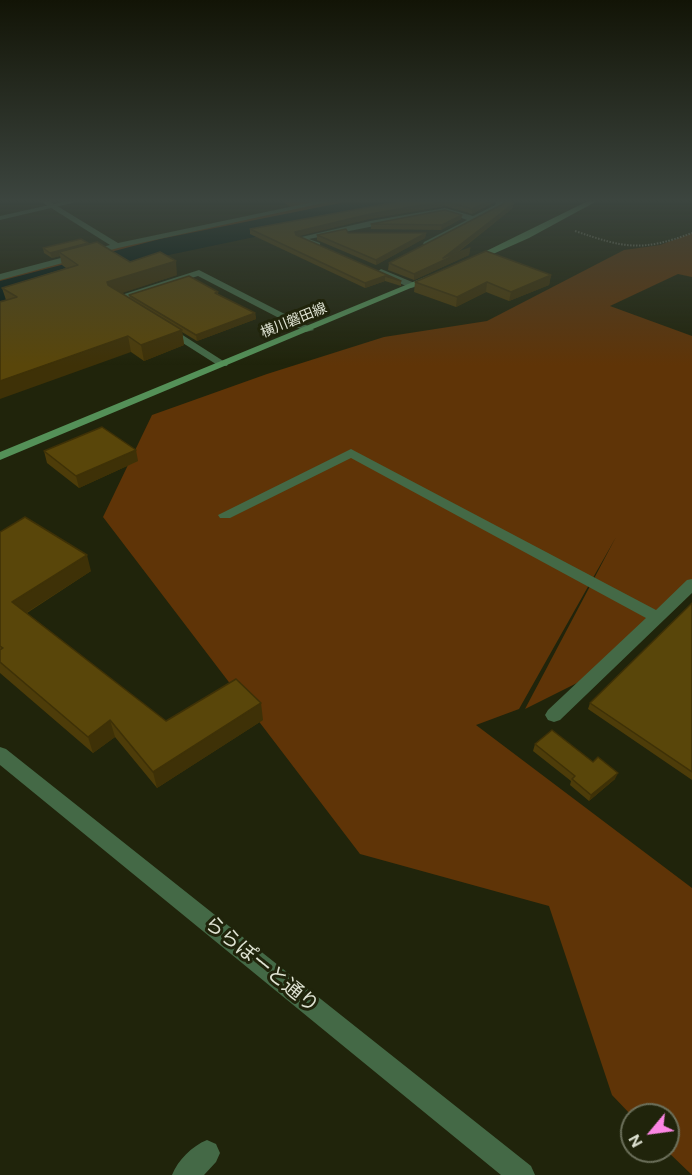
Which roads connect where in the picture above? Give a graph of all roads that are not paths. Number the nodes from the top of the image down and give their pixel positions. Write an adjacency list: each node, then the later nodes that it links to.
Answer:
1 (80, 256): 6 (street)
2 (481, 256): 3 (main road)
3 (465, 263)
4 (386, 265): 7 (street)
5 (444, 272): 7 (main road, 横川磐田線)
6 (0, 277)
7 (414, 286): 10 (main road, 横川磐田線)
8 (136, 310): 10 (street)
9 (156, 322): 11 (street)
10 (309, 330): 11 (main road, 横川磐田線)
11 (224, 364): 12 (main road, 横川磐田線)
12 (0, 456)
13 (225, 515): 15 (street)
14 (692, 584): 15 (street)
15 (657, 617): 16 (street)
16 (554, 715)
17 (0, 754): 20 (street, ららぽーと通り)
18 (207, 1153): 19 (street)
19 (185, 1175)
20 (522, 1175)

